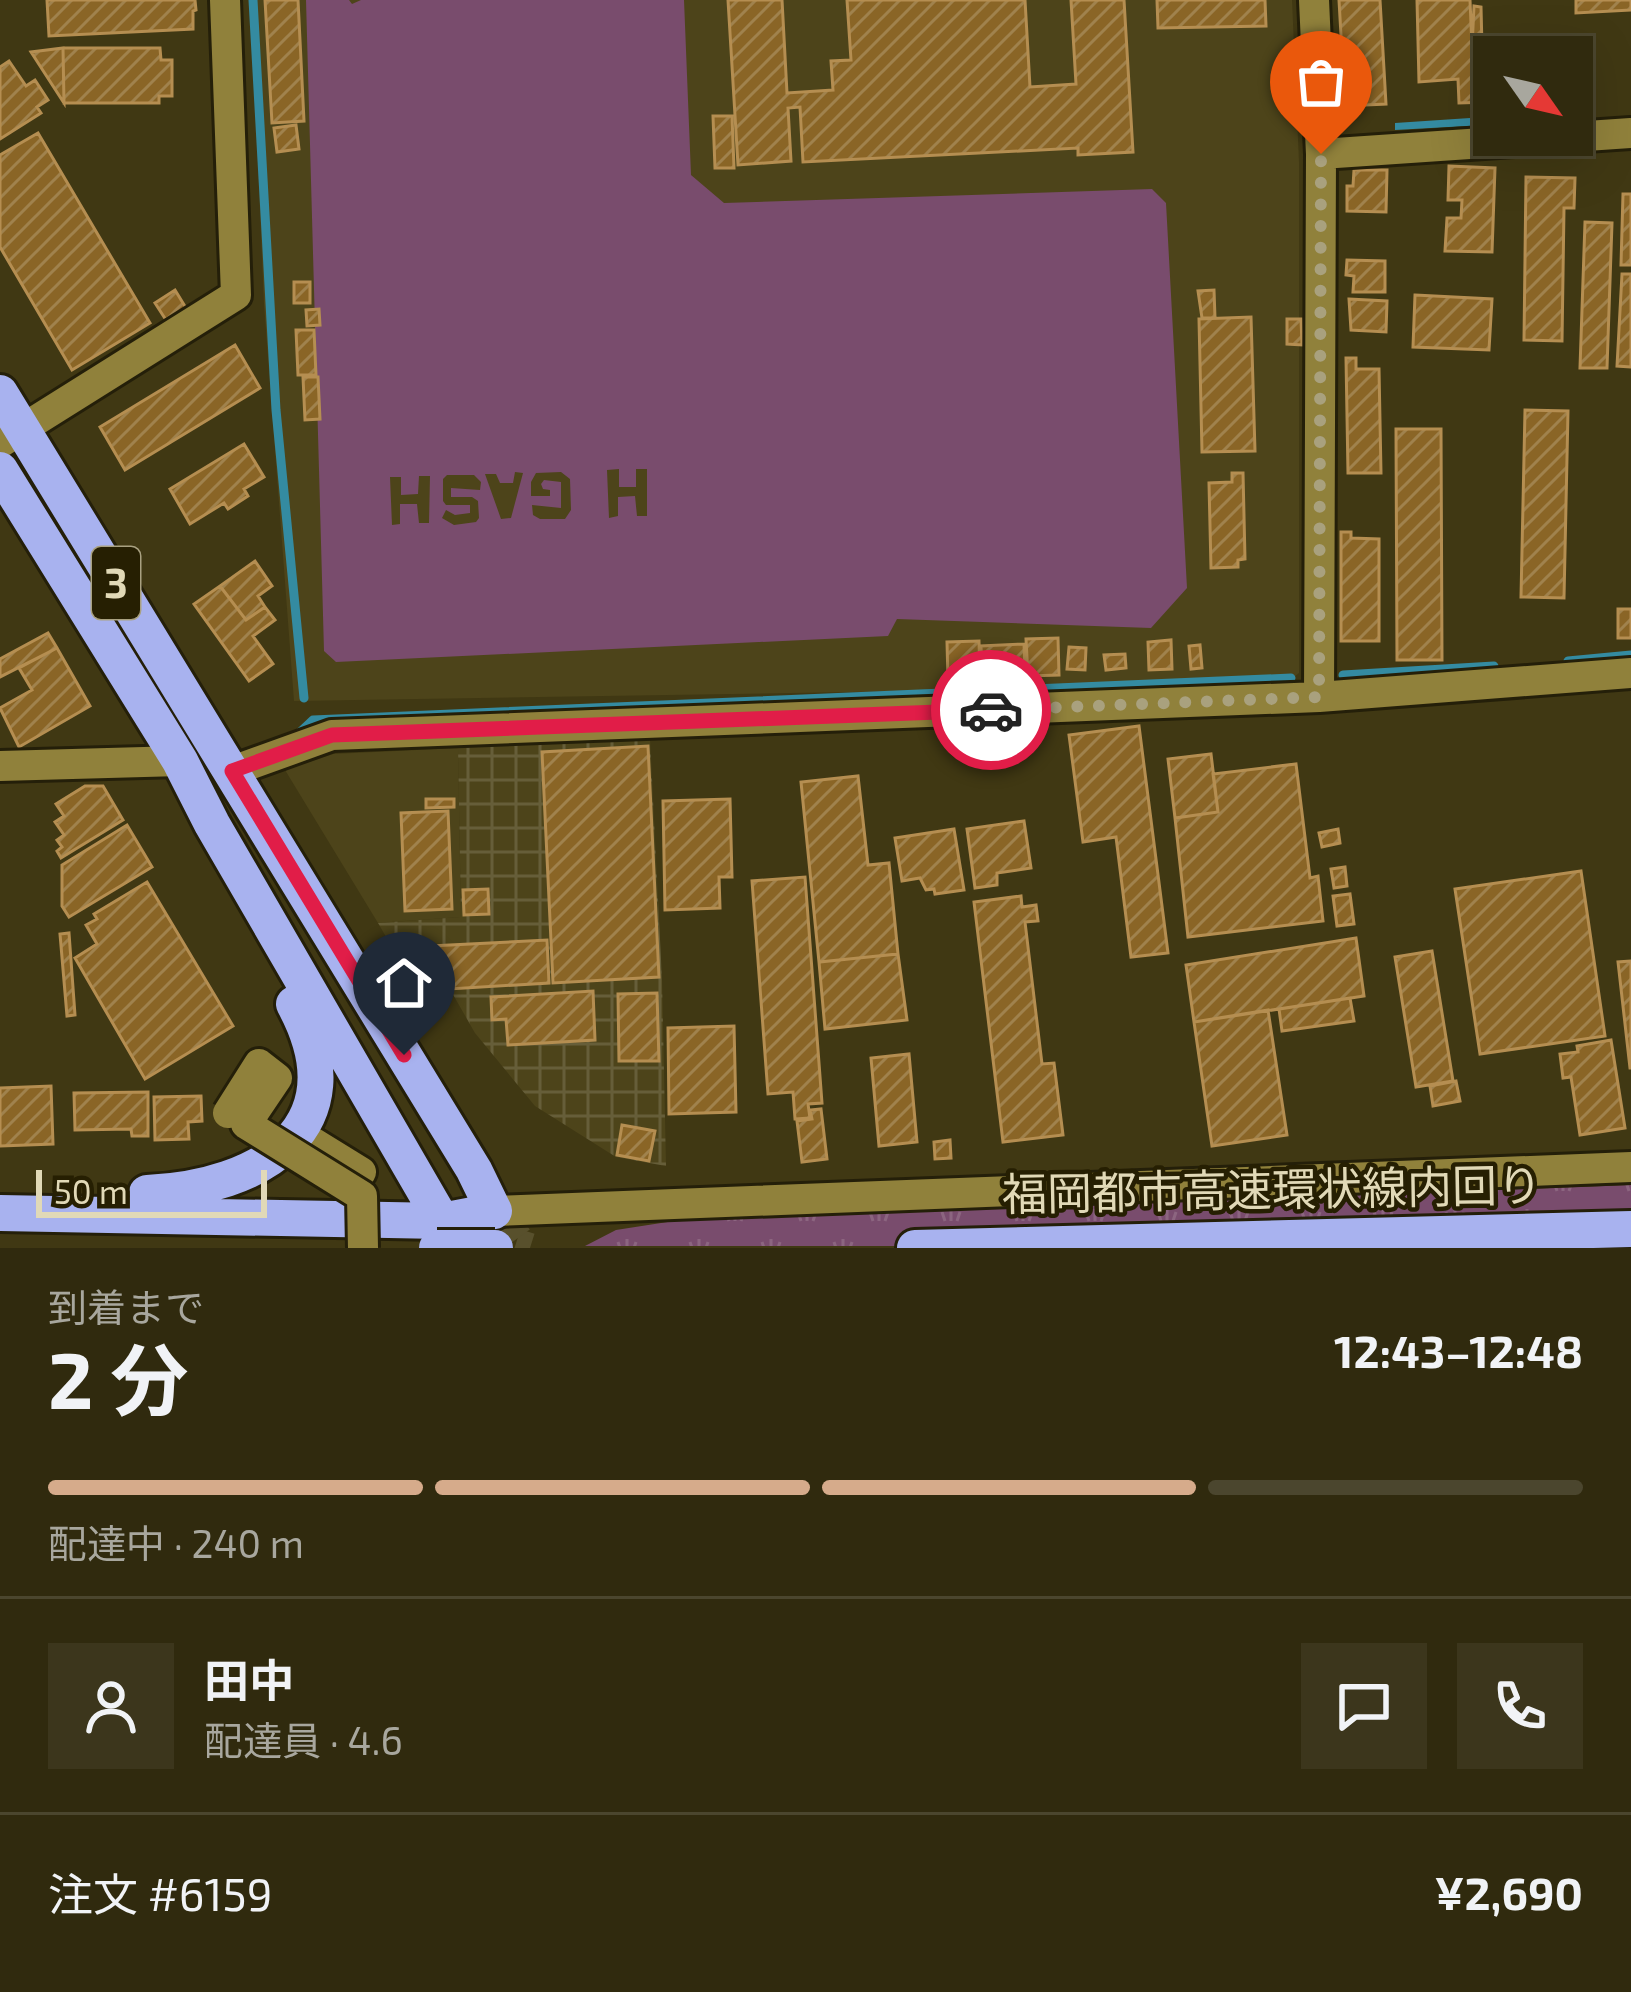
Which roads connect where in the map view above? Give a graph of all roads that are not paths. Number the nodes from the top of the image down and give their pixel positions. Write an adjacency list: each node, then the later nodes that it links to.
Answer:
1 (225, 0): 6 (street)
2 (1314, 0): 4 (street)
3 (1631, 133): 4 (street)
4 (1321, 154): 9 (street)
5 (0, 393): 6 (highway, 3)
6 (11, 436): 12 (highway, 3)
7 (0, 470): 10 (highway, 3)
8 (1631, 673): 9 (street)
9 (1319, 697): 12 (street)
10 (180, 760): 11 (street); 13 (highway, 3)
11 (0, 766)
12 (232, 771): 19 (highway, 3)
13 (212, 824): 18 (highway); 22 (highway, 3)
14 (228, 1113): 15 (street, bridge)
15 (303, 1159): 17 (street); 23 (street, bridge)
16 (1631, 1167): 19 (street)
17 (361, 1172)
18 (0, 1199)
19 (494, 1211): 22 (highway)
20 (0, 1213): 22 (highway)
21 (1631, 1228): 25 (highway, 福岡都市高速環状線内回り)
22 (440, 1234): 24 (highway, bridge)
23 (363, 1248)
24 (495, 1248)
25 (915, 1248)

